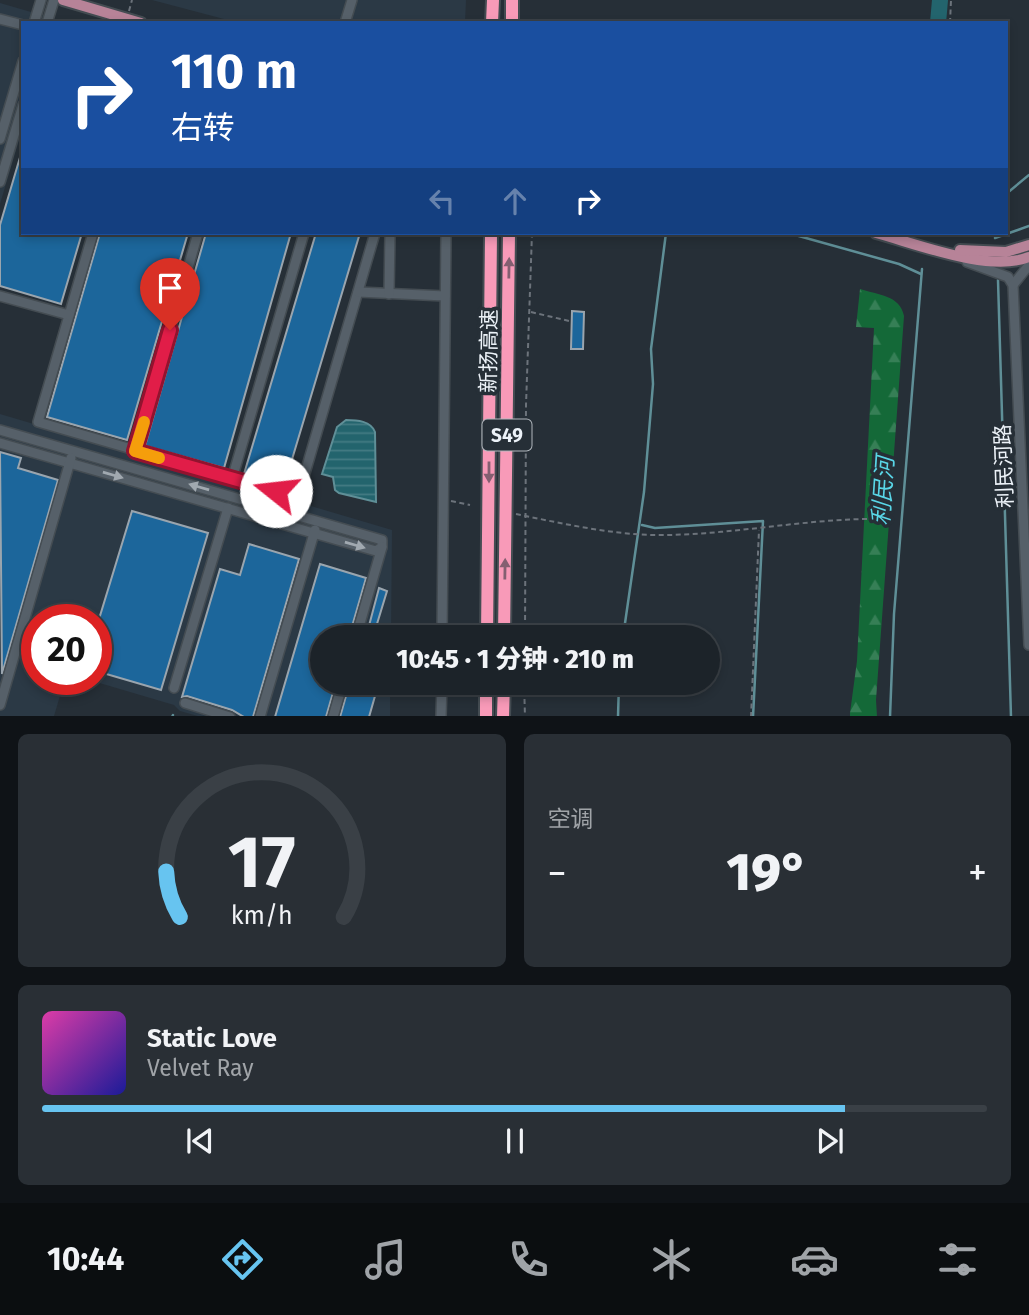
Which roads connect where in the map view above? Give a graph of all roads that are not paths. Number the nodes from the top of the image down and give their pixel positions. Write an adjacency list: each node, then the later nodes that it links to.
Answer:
1 (41, 0): 8 (street)
2 (54, 0): 9 (street)
3 (63, 0): 10 (main road)
4 (352, 0): 11 (street)
5 (493, 0): 12 (highway)
6 (512, 0): 13 (highway)
7 (0, 19): 14 (street)
8 (35, 21)
9 (48, 21)
10 (134, 21)
11 (346, 21)
12 (492, 21)
13 (512, 21)
14 (21, 24)
15 (21, 67): 17 (street)
16 (21, 112): 19 (street)
17 (2, 122): 18 (street)
18 (0, 139)
19 (0, 182)
20 (92, 235): 38 (street)
21 (197, 235): 42 (street)
22 (303, 235): 44 (street)
23 (374, 235): 34 (street)
24 (390, 235): 35 (street)
25 (446, 235): 37 (street)
26 (491, 235): 52 (highway, 新扬高速 / S49, one-way to 52)
27 (509, 235): 53 (highway, 新扬高速 / S49, one-way to 27)
28 (883, 235): 29 (main road)
29 (916, 244): 30 (main road); 31 (main road); 33 (street)
30 (1029, 245)
31 (1029, 257)
32 (1029, 265): 33 (street)
33 (1013, 285): 49 (street, 利民河路)
34 (358, 292): 35 (street); 44 (street)
35 (388, 294): 37 (street)
36 (0, 296): 38 (street)
37 (445, 296): 51 (street)
38 (69, 315): 42 (street)
39 (0, 430): 41 (street)
40 (0, 443): 43 (street)
41 (73, 451): 43 (street); 46 (street, one-way to 41)
42 (135, 451): 44 (street)
43 (69, 463): 45 (street, one-way to 45); 61 (street)
44 (232, 478)
45 (228, 508): 47 (street); 55 (street)
46 (318, 522): 47 (street); 48 (street)
47 (315, 534): 48 (street, one-way to 48); 63 (street)
48 (382, 547): 50 (street)
49 (1028, 602): 54 (street, 利民河路)
50 (359, 625)
51 (442, 625)
52 (487, 625)
53 (504, 625)
54 (1029, 645)
55 (174, 688)
56 (339, 695): 64 (street)
57 (442, 695): 65 (street)
58 (486, 695): 66 (highway)
59 (504, 695): 67 (highway)
60 (185, 704): 62 (street)
61 (0, 705)
62 (230, 716)
63 (260, 716)
64 (333, 716)
65 (441, 716)
66 (486, 716)
67 (503, 716)

